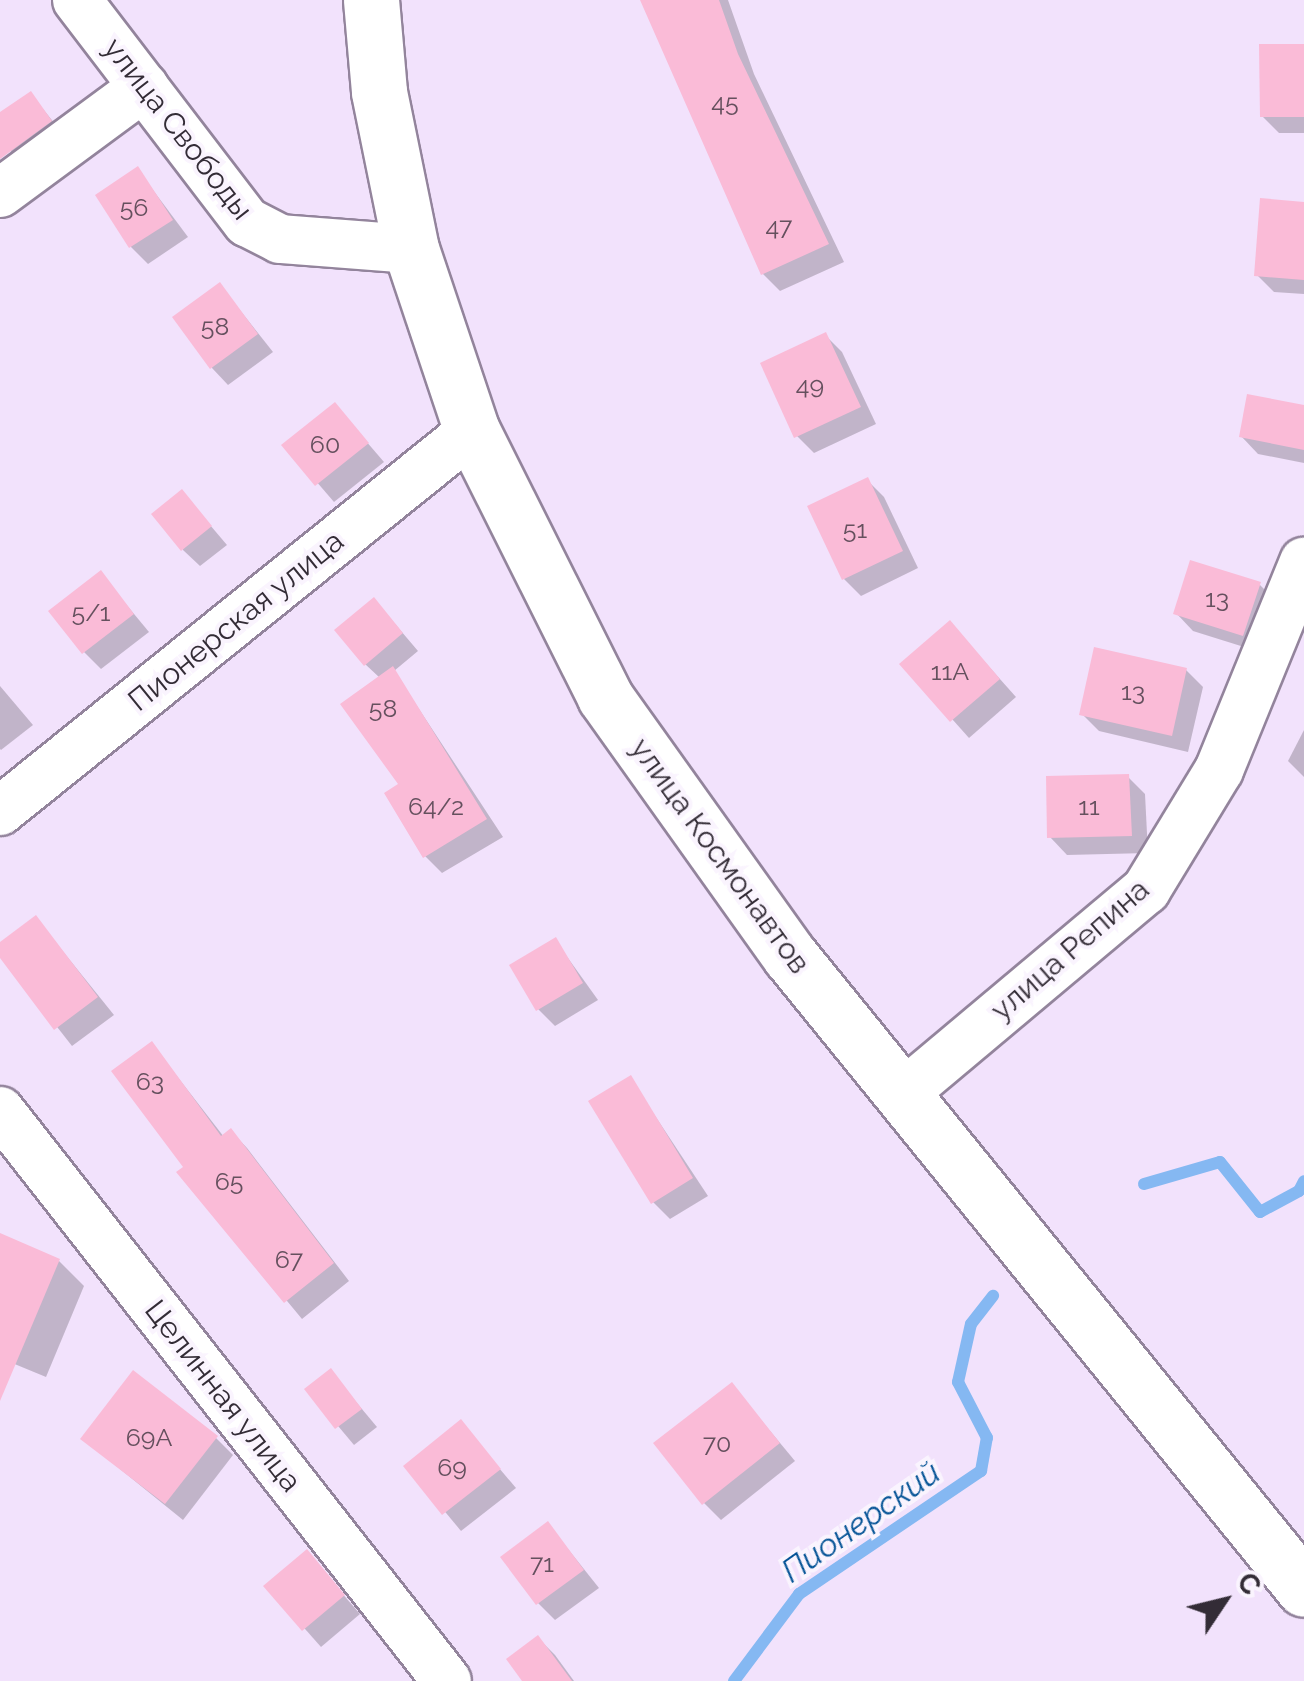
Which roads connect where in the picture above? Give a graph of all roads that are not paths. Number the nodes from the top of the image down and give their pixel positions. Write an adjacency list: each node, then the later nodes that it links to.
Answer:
1 (77, 0): 3 (street, улица Свободы)
2 (371, 0): 5 (main road, улица Космонавтов)
3 (144, 87): 4 (street); 5 (street, улица Свободы)
4 (0, 192)
5 (411, 249): 6 (main road, улица Космонавтов)
6 (472, 432): 8 (street, Пионерская улица); 9 (main road, улица Космонавтов)
7 (1304, 562): 9 (street, улица Репина)
8 (0, 812)
9 (904, 1093): 11 (main road, улица Космонавтов)
10 (0, 1111): 12 (street, Целинная улица)
11 (1304, 1589)
12 (446, 1681)

